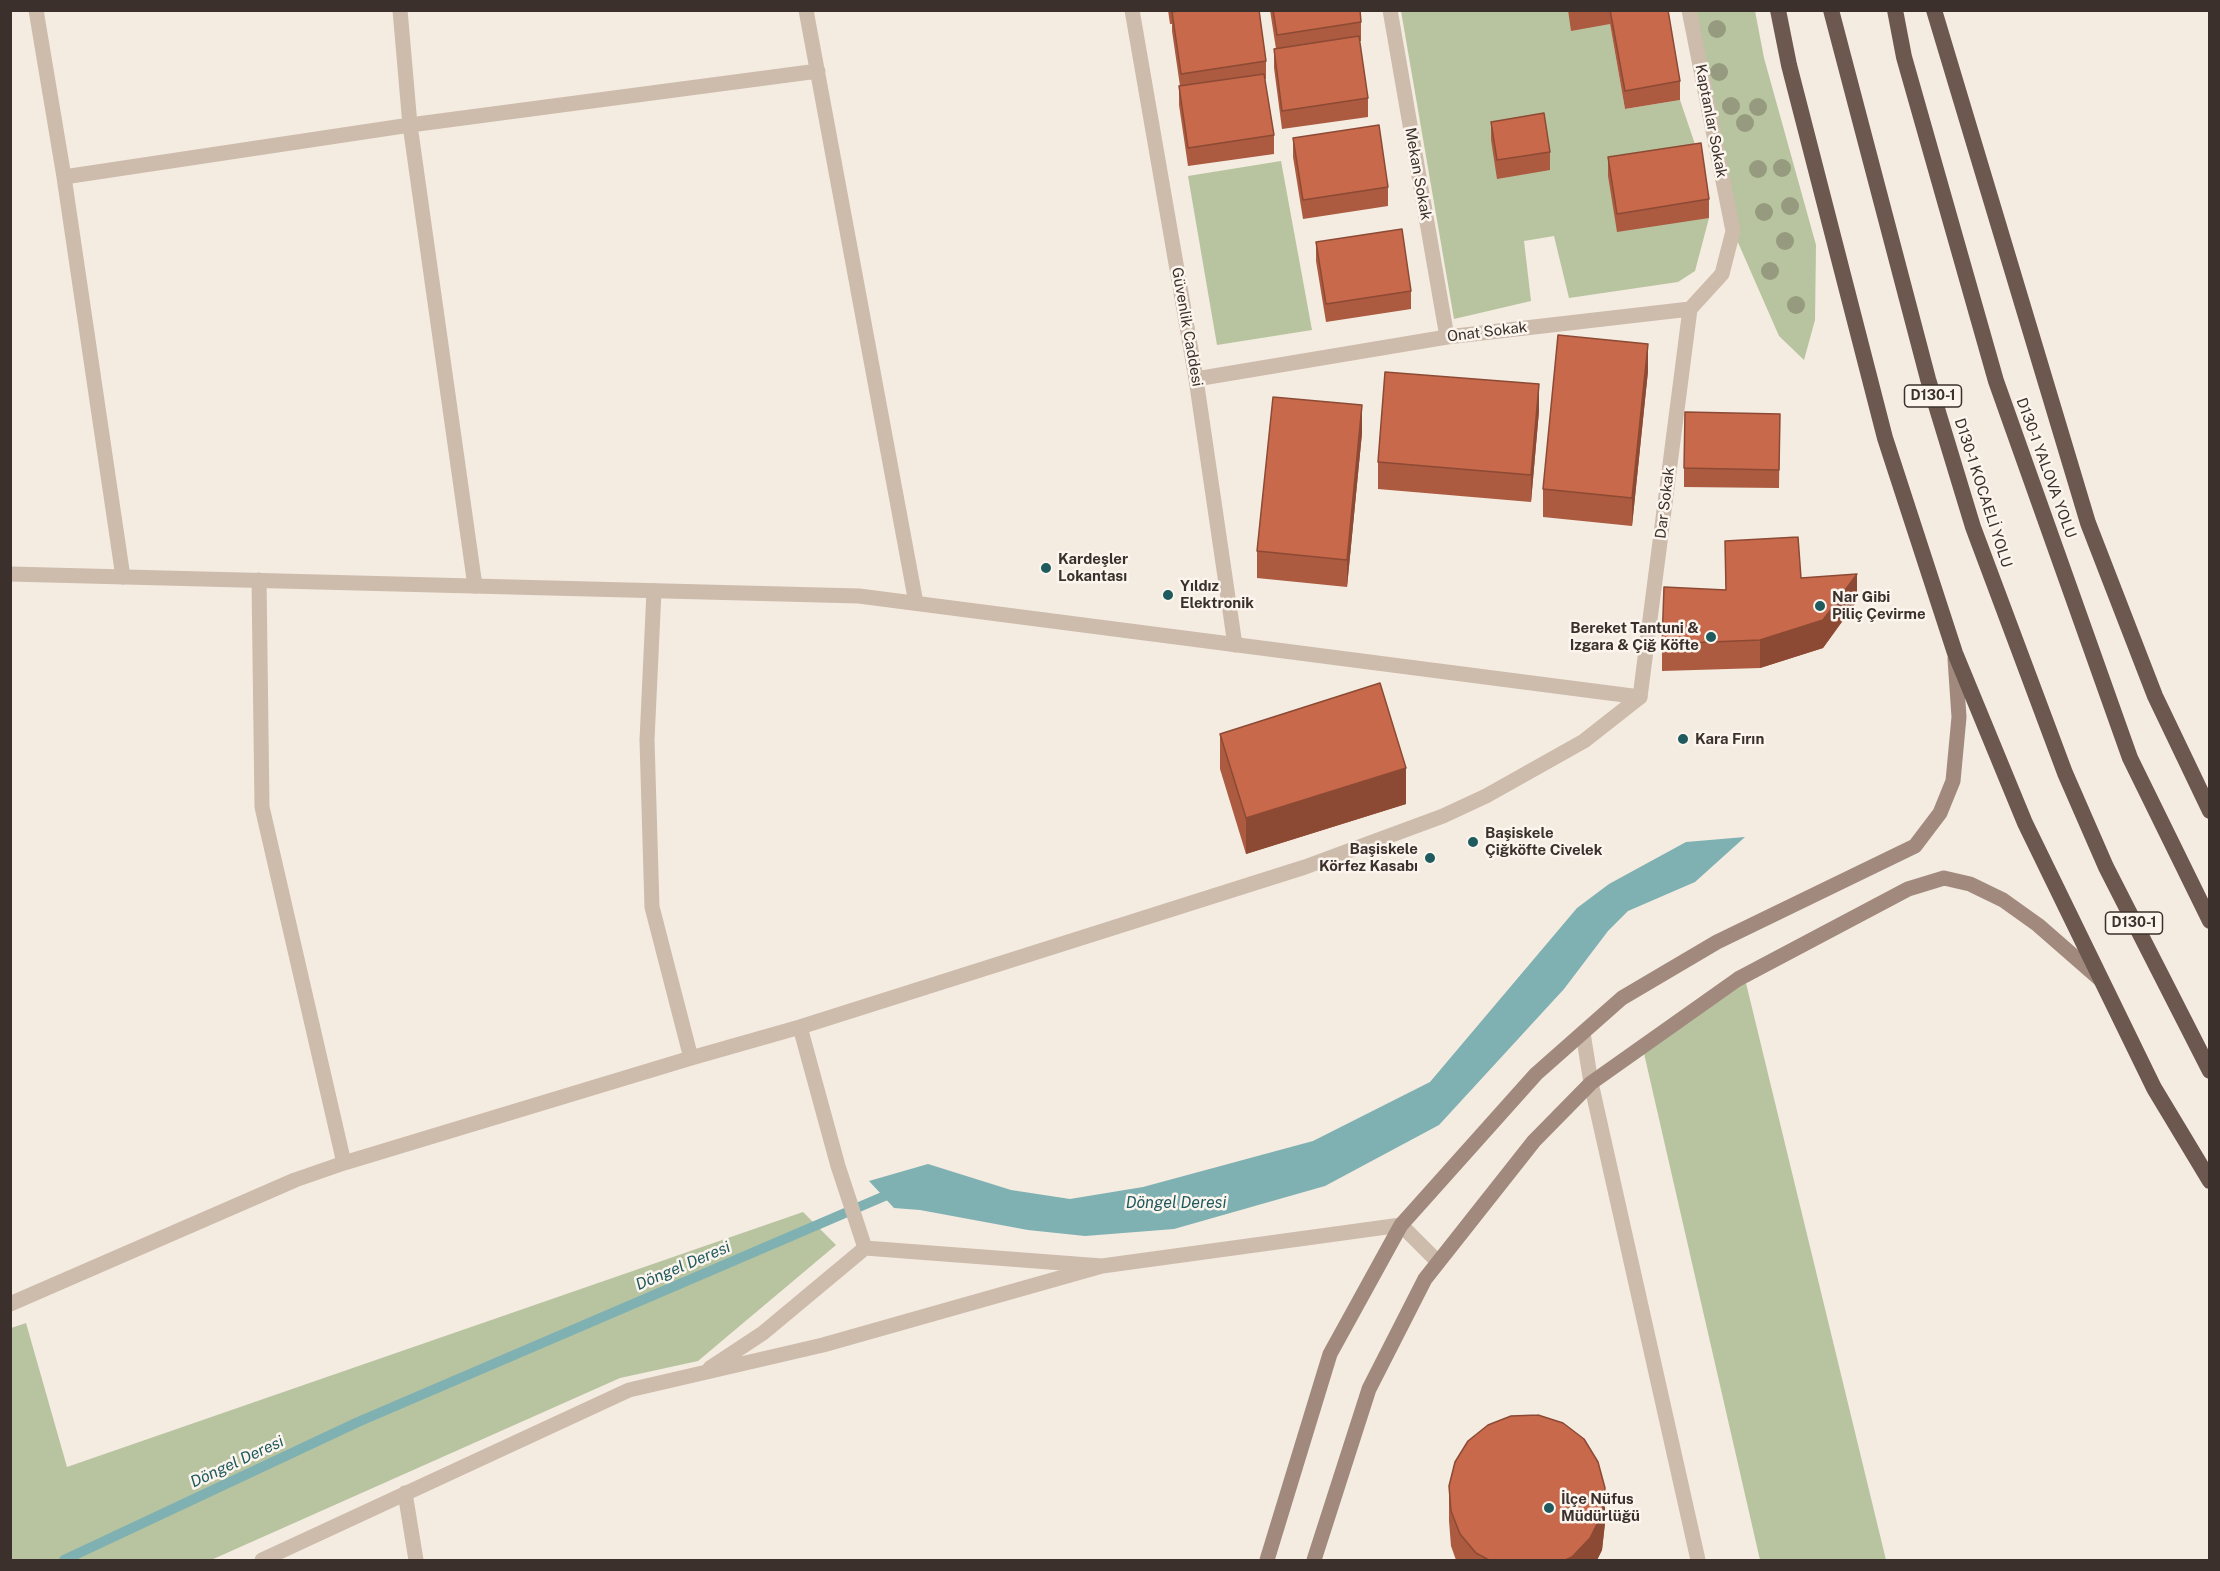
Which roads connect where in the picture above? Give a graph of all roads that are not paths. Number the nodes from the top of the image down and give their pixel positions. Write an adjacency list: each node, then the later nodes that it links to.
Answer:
1 (36, 10): 13 (street)
2 (400, 10): 12 (street)
3 (806, 10): 11 (street)
4 (1132, 10): 16 (street, Güvenlik Caddesi)
5 (1390, 10): 15 (street, Mekan Sokak)
6 (1689, 10): 14 (street, Kaptanlar Sokak)
7 (1778, 10): 24 (highway)
8 (1831, 10): 32 (highway, D130-1 KOCAELİ YOLU / D130-1)
9 (1895, 10): 27 (highway, D130-1 YALOVA YOLU)
10 (1934, 10): 26 (highway)
11 (818, 71): 12 (street); 22 (street)
12 (410, 125): 13 (street); 20 (street)
13 (64, 177): 18 (street)
14 (1690, 309): 15 (street, Onat Sokak); 25 (street, Dar Sokak)
15 (1447, 337): 16 (street, Onat Sokak)
16 (1196, 379): 23 (street, Güvenlik Caddesi)
17 (10, 574): 18 (street)
18 (123, 577): 19 (street)
19 (259, 580): 20 (street); 34 (street)
20 (475, 586): 21 (street)
21 (654, 591): 22 (street); 31 (street)
22 (916, 603): 23 (street)
23 (1235, 645): 25 (street)
24 (1955, 653): 28 (highway); 30 (main road)
25 (1640, 697): 29 (street)
26 (2210, 812)
27 (2210, 921)
28 (2101, 980): 33 (main road); 35 (highway)
29 (800, 1027): 31 (street); 37 (street)
30 (1583, 1033): 33 (street); 36 (main road)
31 (691, 1058): 34 (street)
32 (2210, 1071)
33 (1591, 1083): 38 (main road); 47 (street)
34 (344, 1163): 40 (street)
35 (2210, 1181)
36 (1401, 1225): 38 (street); 39 (street); 45 (main road)
37 (865, 1248): 39 (street); 41 (street)
38 (1438, 1262): 46 (main road)
39 (1102, 1266): 41 (street)
40 (10, 1304)
41 (702, 1373): 42 (street)
42 (405, 1493): 43 (street); 44 (street)
43 (262, 1560)
44 (416, 1560)
45 (1267, 1560)
46 (1314, 1560)
47 (1698, 1560)

